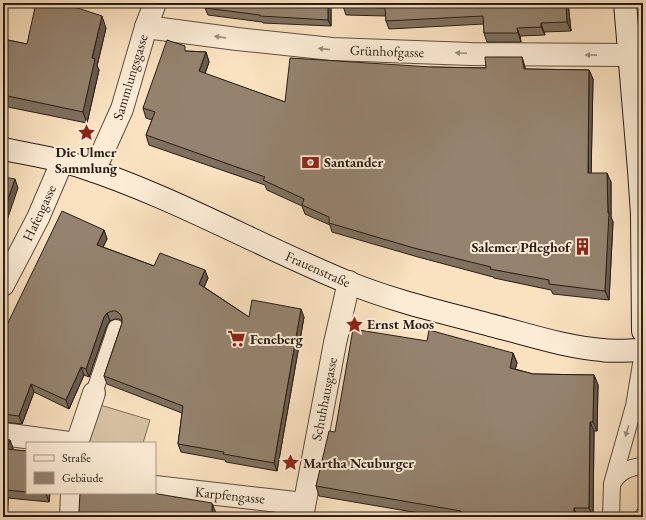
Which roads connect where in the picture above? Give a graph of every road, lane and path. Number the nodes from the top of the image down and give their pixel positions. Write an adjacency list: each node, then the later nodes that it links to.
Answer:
1 (155, 3): 3 (street, Sammlungsgasse)
2 (625, 3): 4 (street)
3 (146, 27): 4 (street, Grünhofgasse, one-way to 3); 8 (street, Sammlungsgasse)
4 (630, 55): 5 (street)
5 (638, 80): 12 (street)
6 (3, 149): 7 (street, Frauenstraße)
7 (62, 162): 8 (street, Frauenstraße); 10 (street, Hafengasse)
8 (94, 171): 9 (street, Frauenstraße)
9 (349, 282): 13 (street, Frauenstraße); 22 (street, Schuhhausgasse)
10 (3, 285)
11 (116, 328): 14 (lane)
12 (643, 331)
13 (643, 351): 19 (lane, one-way to 19)
14 (94, 393): 17 (street)
15 (13, 435): 16 (street)
16 (62, 442)
17 (78, 442)
18 (643, 466): 19 (lane)
19 (612, 484): 24 (lane)
20 (156, 487): 22 (street, Karpfengasse)
21 (72, 494): 23 (street)
22 (303, 510)
23 (71, 517)
24 (611, 517)

